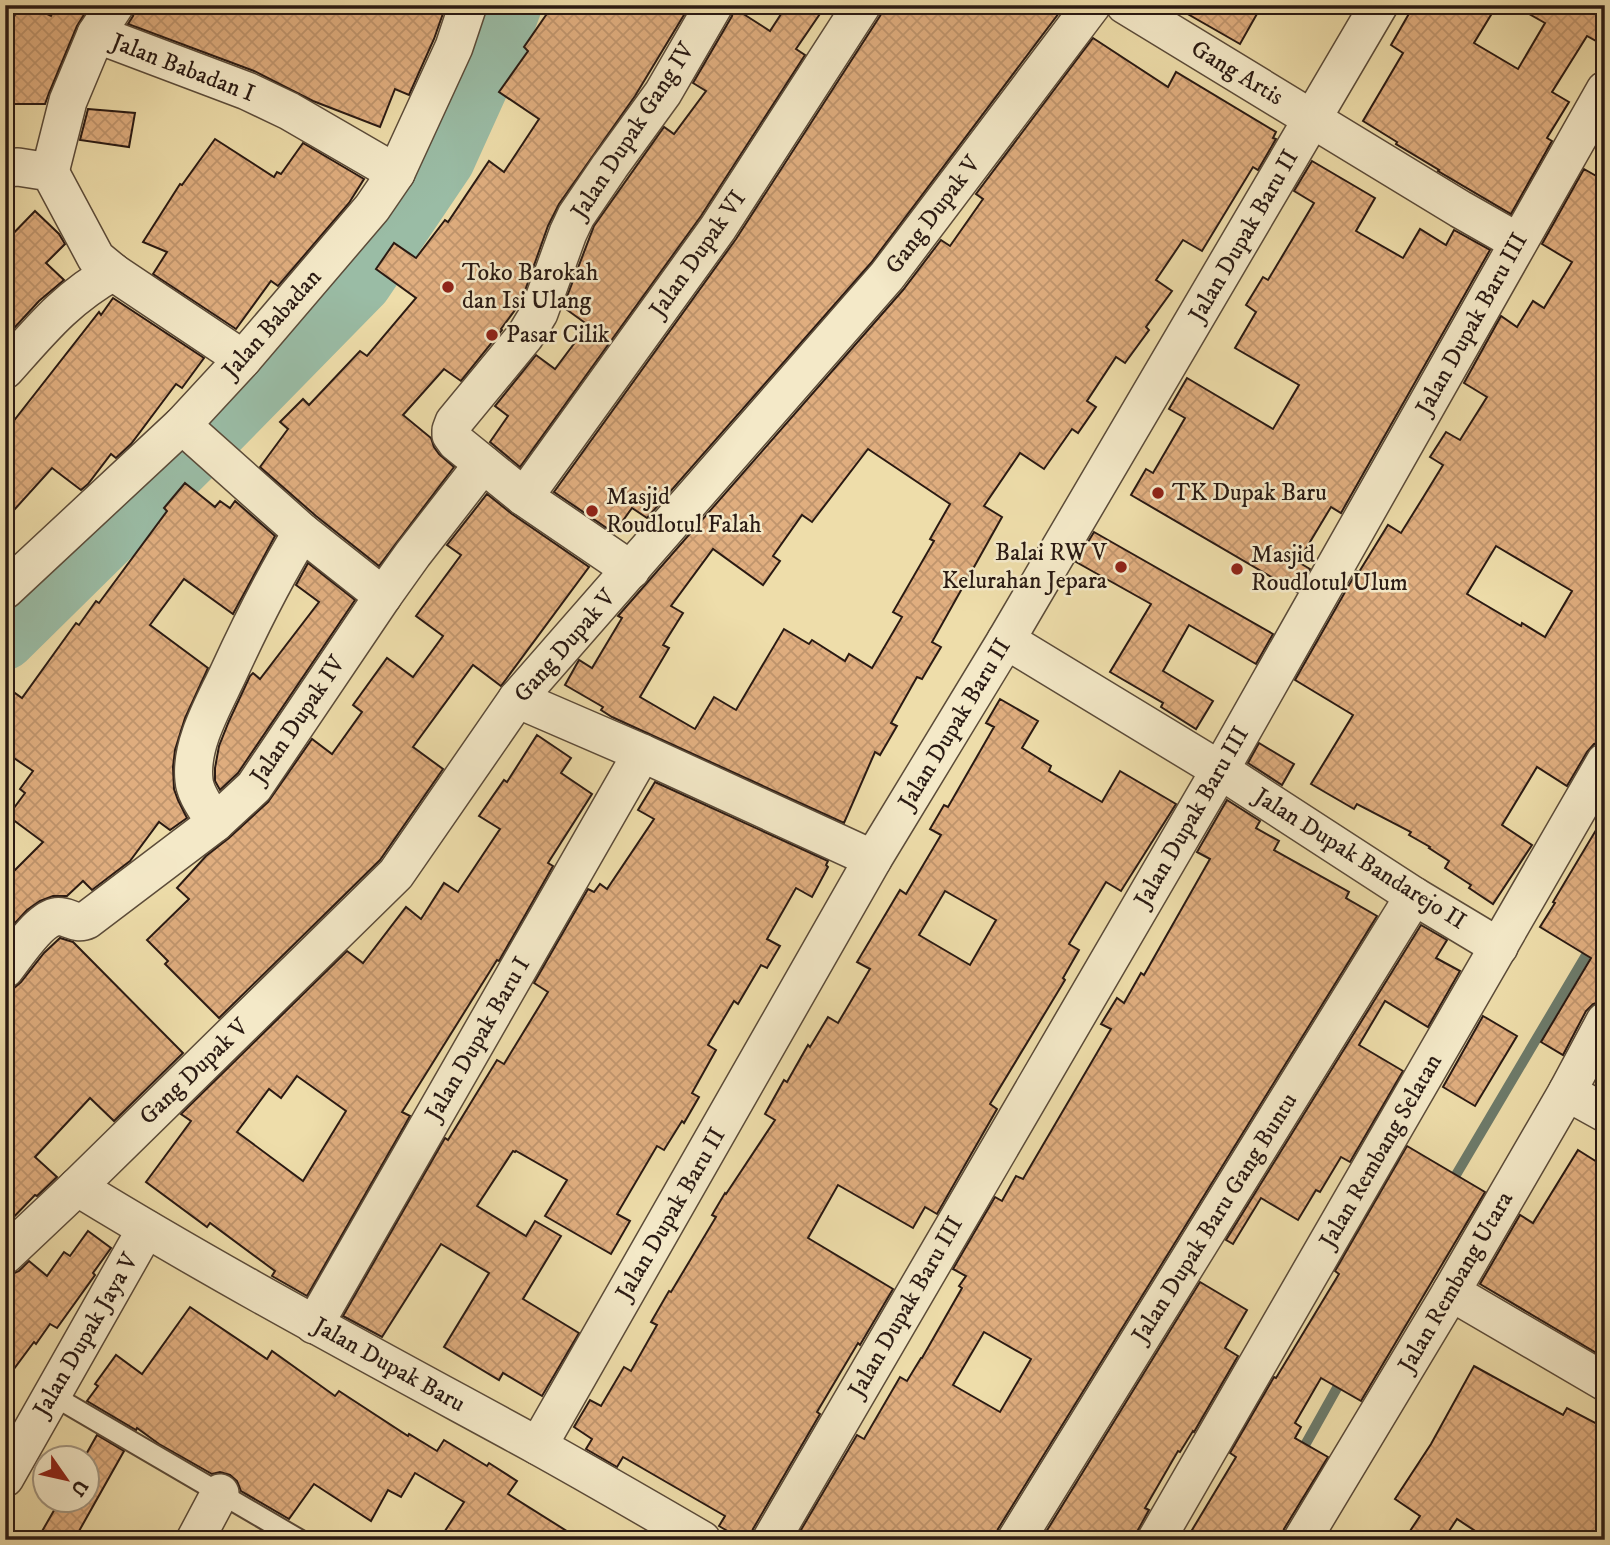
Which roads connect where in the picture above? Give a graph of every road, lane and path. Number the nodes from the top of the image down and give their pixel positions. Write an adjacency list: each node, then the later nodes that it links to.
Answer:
1 (468, 5): 12 (street, Jalan Babadan)
2 (714, 5): 18 (street, Jalan Dupak Gang IV)
3 (862, 5): 19 (street, Jalan Dupak VI)
4 (1092, 5): 21 (street, Gang Dupak V)
5 (1125, 5): 9 (street, Gang Artis)
6 (1380, 5): 9 (street, Jalan Dupak Baru II)
7 (105, 20): 11 (street, Jalan Babadan I); 12 (street, Jalan Babadan I)
8 (1605, 90): 13 (street, Jalan Dupak Baru III)
9 (1313, 119): 13 (street, Gang Artis); 24 (street, Jalan Dupak Baru II)
10 (5, 168): 11 (street)
11 (50, 172): 14 (street)
12 (396, 173): 15 (street, Jalan Babadan)
13 (1518, 242): 28 (street, Jalan Dupak Baru III)
14 (113, 272): 15 (street); 16 (street)
15 (243, 359): 17 (street, Jalan Babadan)
16 (5, 370)
17 (184, 426): 20 (street); 22 (street, Jalan Babadan)
18 (483, 464): 19 (street); 23 (street, Jalan Dupak IV)
19 (524, 497): 21 (street)
20 (302, 532): 23 (street); 29 (street)
21 (631, 569): 25 (street, Gang Dupak V)
22 (5, 590)
23 (383, 596): 29 (street, Jalan Dupak IV)
24 (1006, 640): 28 (street, Jalan Dupak Bandarejo II); 30 (street, Jalan Dupak Baru II)
25 (517, 699): 26 (street); 37 (street, Gang Dupak V)
26 (642, 753): 30 (street); 41 (street, Jalan Dupak Baru I)
27 (1605, 762): 32 (street, Jalan Rembang Selatan)
28 (1220, 770): 31 (street, Jalan Dupak Bandarejo II); 51 (street, Jalan Dupak Baru III)
29 (215, 823): 33 (street, Jalan Dupak IV)
30 (873, 859): 44 (street, Jalan Dupak Baru II)
31 (1414, 896): 32 (street, Jalan Dupak Bandarejo II); 52 (street, Jalan Dupak Baru Gang Buntu)
32 (1499, 947): 53 (street, Jalan Rembang Selatan)
33 (5, 969)
34 (1605, 1021): 35 (street, Jalan Rembang Utara)
35 (1567, 1092): 36 (street); 40 (street, Jalan Rembang Utara)
36 (1605, 1113)
37 (77, 1187): 38 (street, Jalan Dupak Baru); 39 (street, Gang Dupak V)
38 (146, 1229): 41 (street, Jalan Dupak Baru); 43 (street, Jalan Dupak Jaya V)
39 (5, 1255)
40 (1451, 1292): 42 (street); 47 (street, Jalan Rembang Utara)
41 (314, 1325): 44 (street, Jalan Dupak Baru)
42 (1605, 1382)
43 (52, 1395): 45 (street, Jalan Dupak Jaya V); 46 (lane)
44 (538, 1446): 50 (street, Jalan Dupak Baru)
45 (5, 1478)
46 (220, 1493): 48 (street); 49 (lane)
47 (1311, 1537)
48 (195, 1540)
49 (300, 1540)
50 (702, 1540)
51 (771, 1540)
52 (1016, 1540)
53 (1156, 1540)

